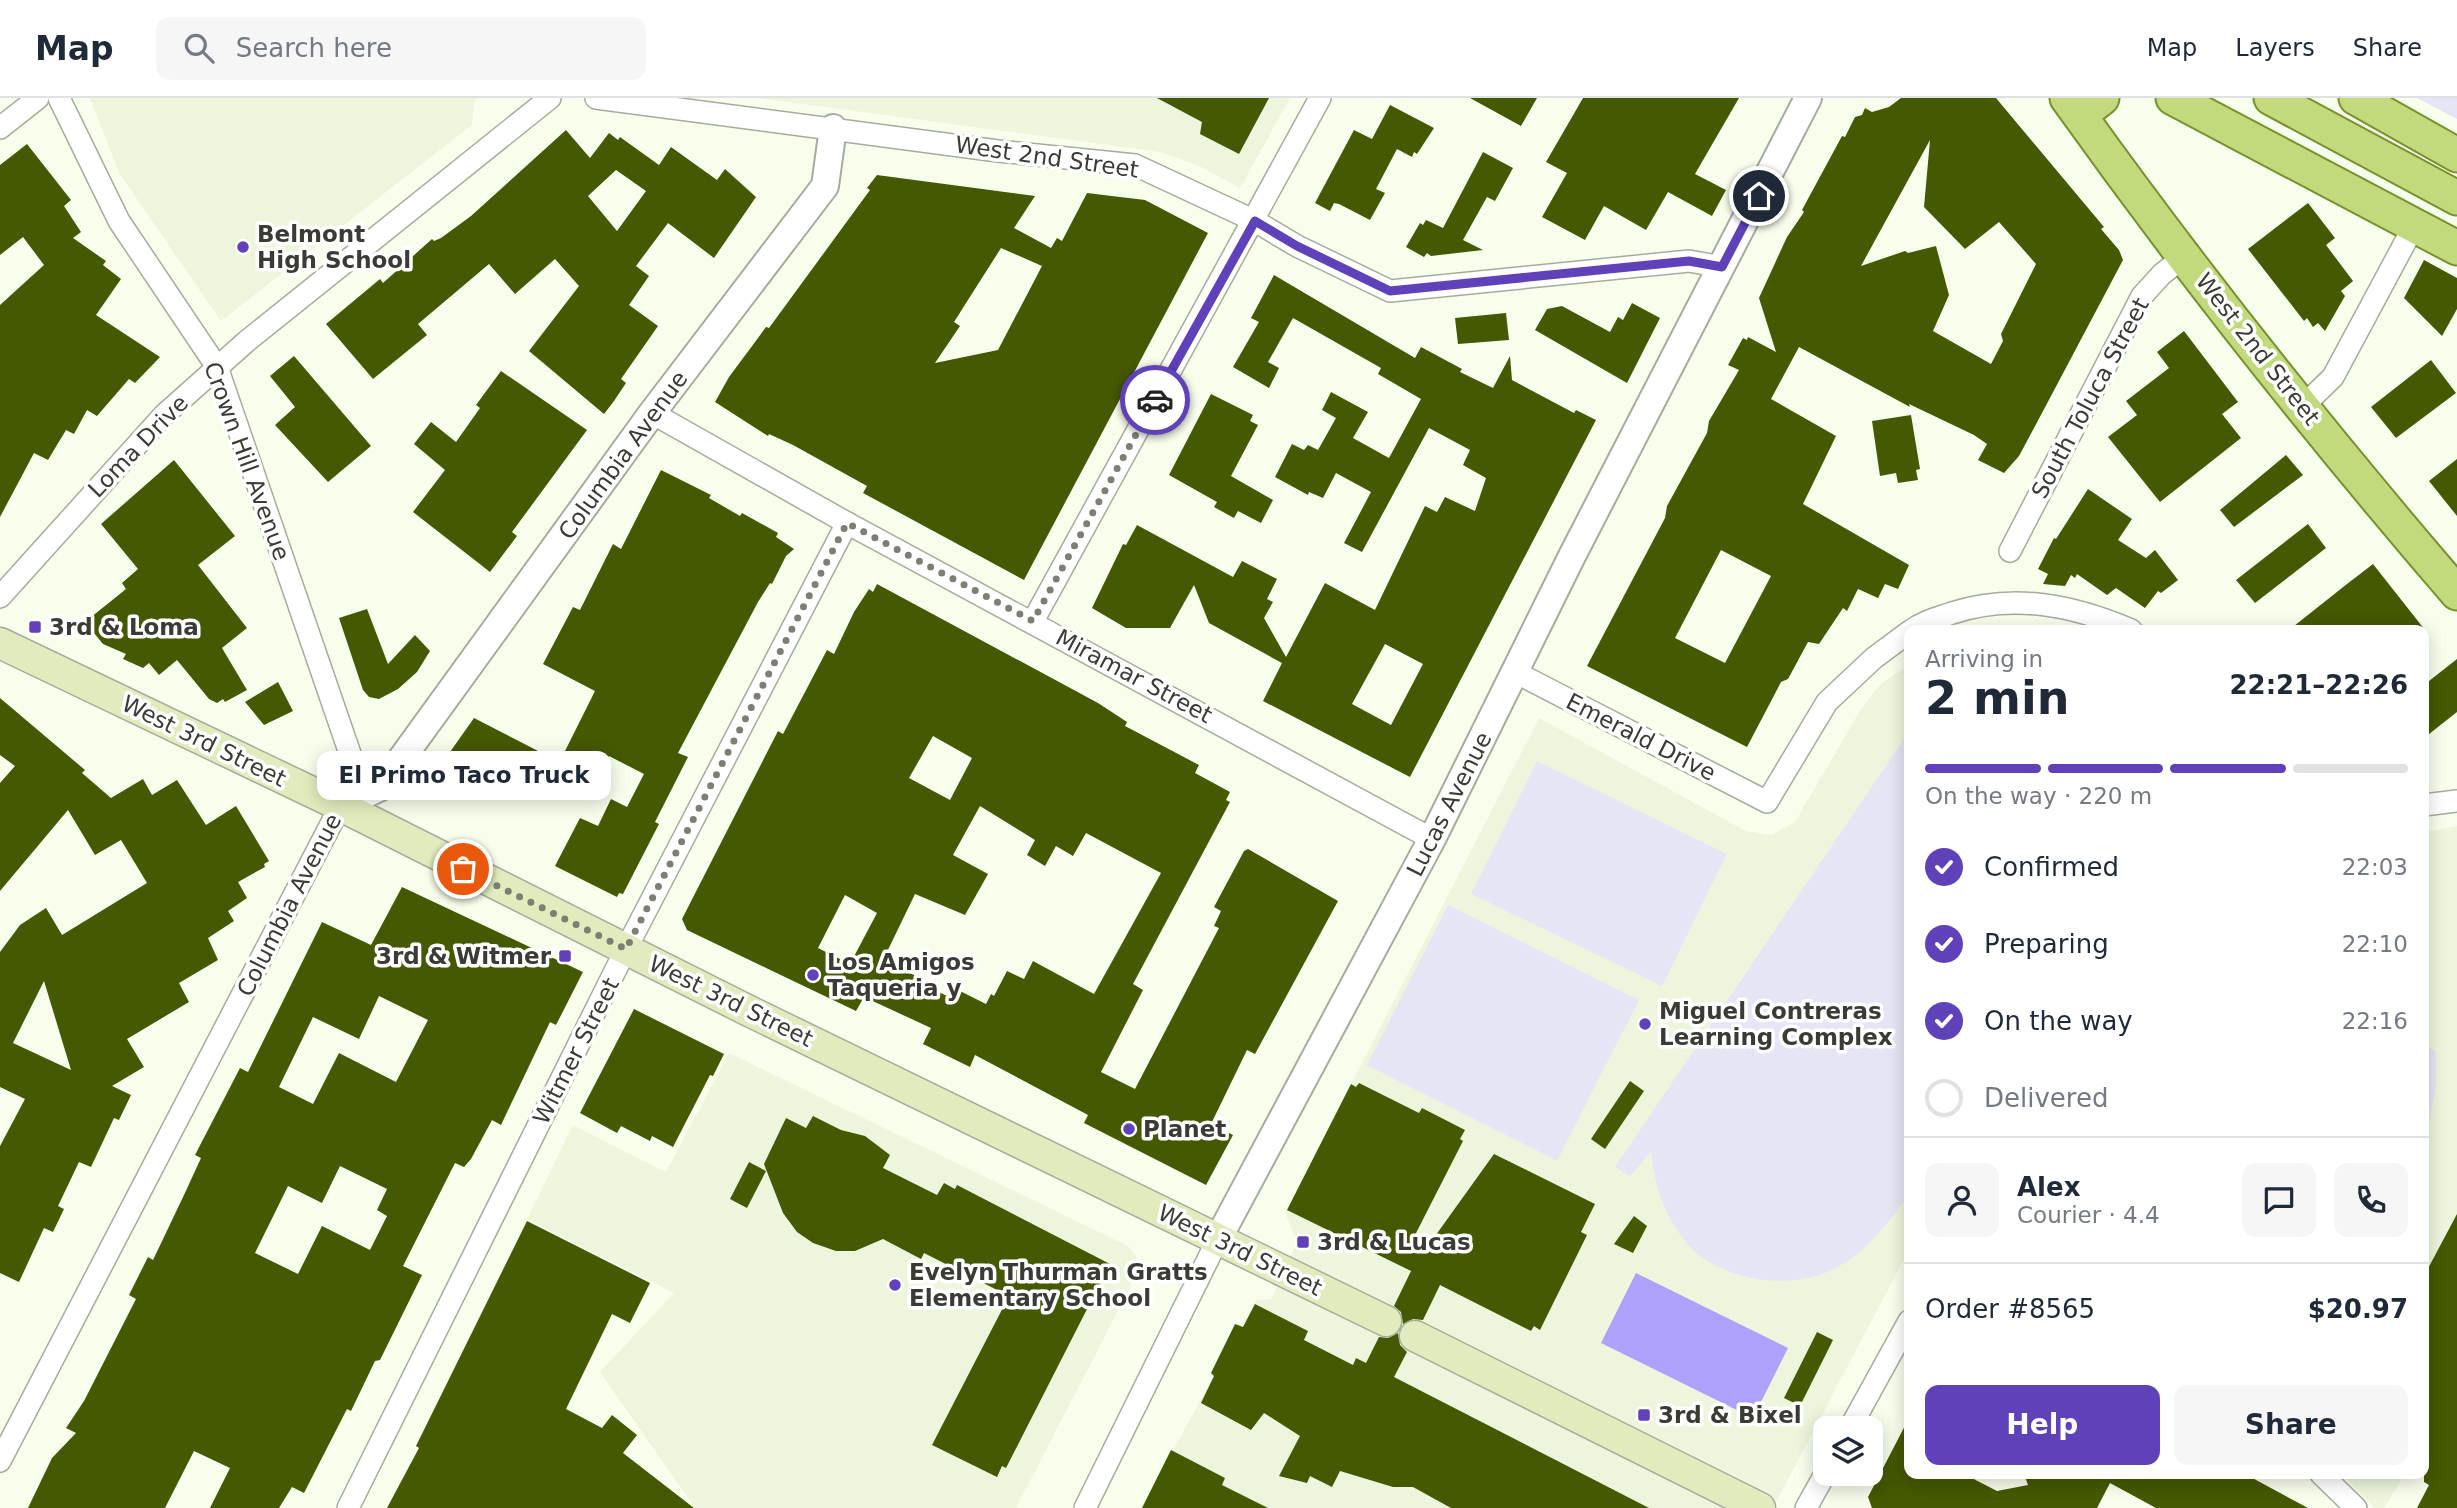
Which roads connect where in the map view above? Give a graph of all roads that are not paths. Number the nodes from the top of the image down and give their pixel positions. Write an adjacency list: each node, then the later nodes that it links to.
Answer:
1 (37, 98): 11 (street)
2 (59, 98): 20 (street, Crown Hill Avenue)
3 (550, 98): 20 (street, Loma Drive)
4 (596, 98): 12 (street, West 2nd Street)
5 (1320, 98): 15 (street)
6 (1808, 98): 19 (street, Lucas Avenue)
7 (2173, 98): 16 (main road)
8 (2271, 98): 14 (main road)
9 (2356, 98): 13 (main road)
10 (2083, 104): 18 (main road, West 2nd Street)
11 (0, 128)
12 (833, 128): 15 (street, West 2nd Street); 22 (street, Columbia Avenue)
13 (2457, 155)
14 (2457, 198)
15 (1255, 221): 19 (street, West 2nd Street); 27 (street)
16 (2415, 224): 17 (main road); 21 (street)
17 (2457, 248)
18 (2185, 256): 21 (main road, West 2nd Street); 24 (street, South Toluca Street)
19 (1722, 267): 32 (street, Lucas Avenue)
20 (217, 368): 26 (street, Loma Drive); 35 (street, Crown Hill Avenue)
21 (2302, 406): 25 (main road, West 2nd Street)
22 (652, 413): 23 (street, Miramar Street); 35 (street, Columbia Avenue)
23 (847, 523): 27 (street, Miramar Street); 37 (street, Witmer Street)
24 (2010, 551)
25 (2457, 593)
26 (0, 597)
27 (1033, 621): 36 (street, Miramar Street)
28 (1918, 625): 29 (street)
29 (2120, 625)
30 (1904, 636): 32 (street, Emerald Drive)
31 (0, 643): 35 (main road, West 3rd Street)
32 (1516, 672): 36 (street, Lucas Avenue)
33 (2457, 801): 34 (street)
34 (2429, 804)
35 (341, 806): 37 (main road, West 3rd Street); 43 (street, Columbia Avenue)
36 (1432, 839): 38 (street, Lucas Avenue)
37 (626, 949): 38 (main road, West 3rd Street); 46 (street, Witmer Street)
38 (1218, 1239): 39 (main road, West 3rd Street); 47 (street, Lucas Avenue)
39 (1386, 1321)
40 (1904, 1330): 42 (street)
41 (1415, 1336): 48 (main road)
42 (1857, 1416)
43 (0, 1461)
44 (2326, 1479): 50 (street)
45 (1819, 1486): 49 (street)
46 (348, 1508)
47 (1085, 1508)
48 (1760, 1508)
49 (1807, 1508)
50 (2356, 1508)

